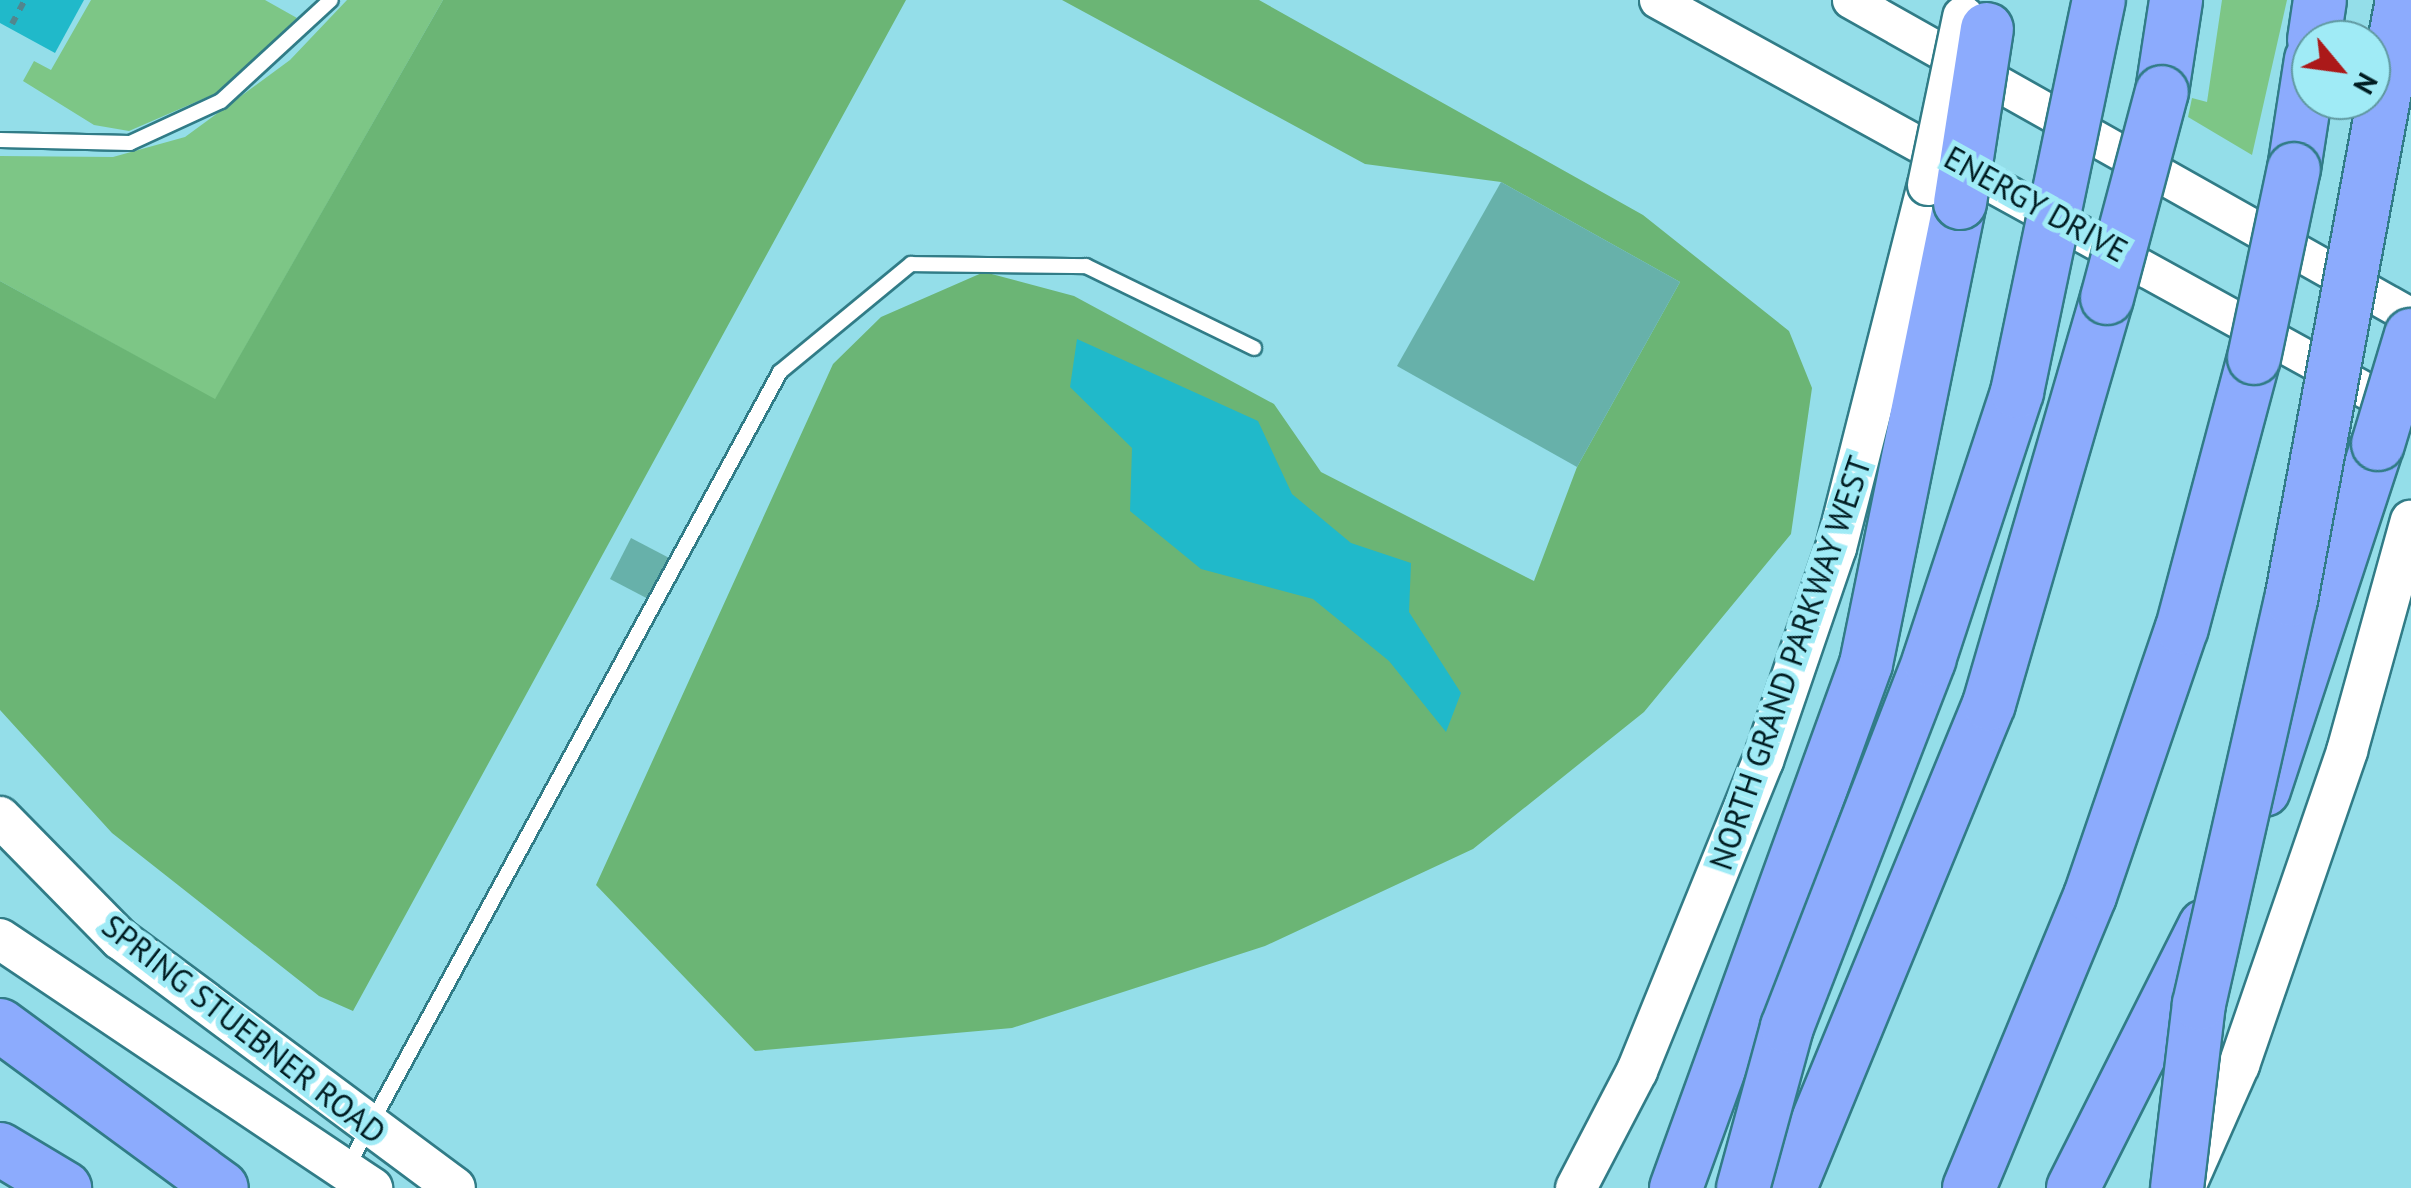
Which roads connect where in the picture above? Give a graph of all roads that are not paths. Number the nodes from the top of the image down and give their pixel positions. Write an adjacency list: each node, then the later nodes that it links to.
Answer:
1 (331, 0): 9 (lane)
2 (1657, 0): 14 (street, ENERGY DRIVE)
3 (1850, 0): 11 (street)
4 (2099, 0): 27 (highway, bridge)
5 (2176, 0): 28 (highway, bridge)
6 (2402, 0): 31 (highway, bridge)
7 (1976, 12): 10 (highway, bridge)
8 (2302, 120): 29 (highway, bridge)
9 (0, 140)
10 (1944, 194): 25 (main road, NORTH GRAND PARKWAY WEST); 26 (highway)
11 (2411, 316)
12 (2411, 335): 14 (highway, bridge)
13 (1254, 348): 19 (lane)
14 (2394, 430): 30 (highway)
15 (2411, 520): 31 (main road)
16 (0, 817): 19 (main road, SPRING STUEBNER ROAD)
17 (0, 939): 21 (main road)
18 (0, 1025): 23 (highway)
19 (369, 1127): 21 (lane); 24 (main road, SPRING STUEBNER ROAD)
20 (0, 1148): 22 (highway)
21 (358, 1180)
22 (64, 1188)
23 (222, 1188)
24 (455, 1188)
25 (1576, 1188)
26 (1676, 1188)
27 (1743, 1188)
28 (1790, 1188)
29 (1968, 1188)
30 (2073, 1188)
31 (2181, 1188)

